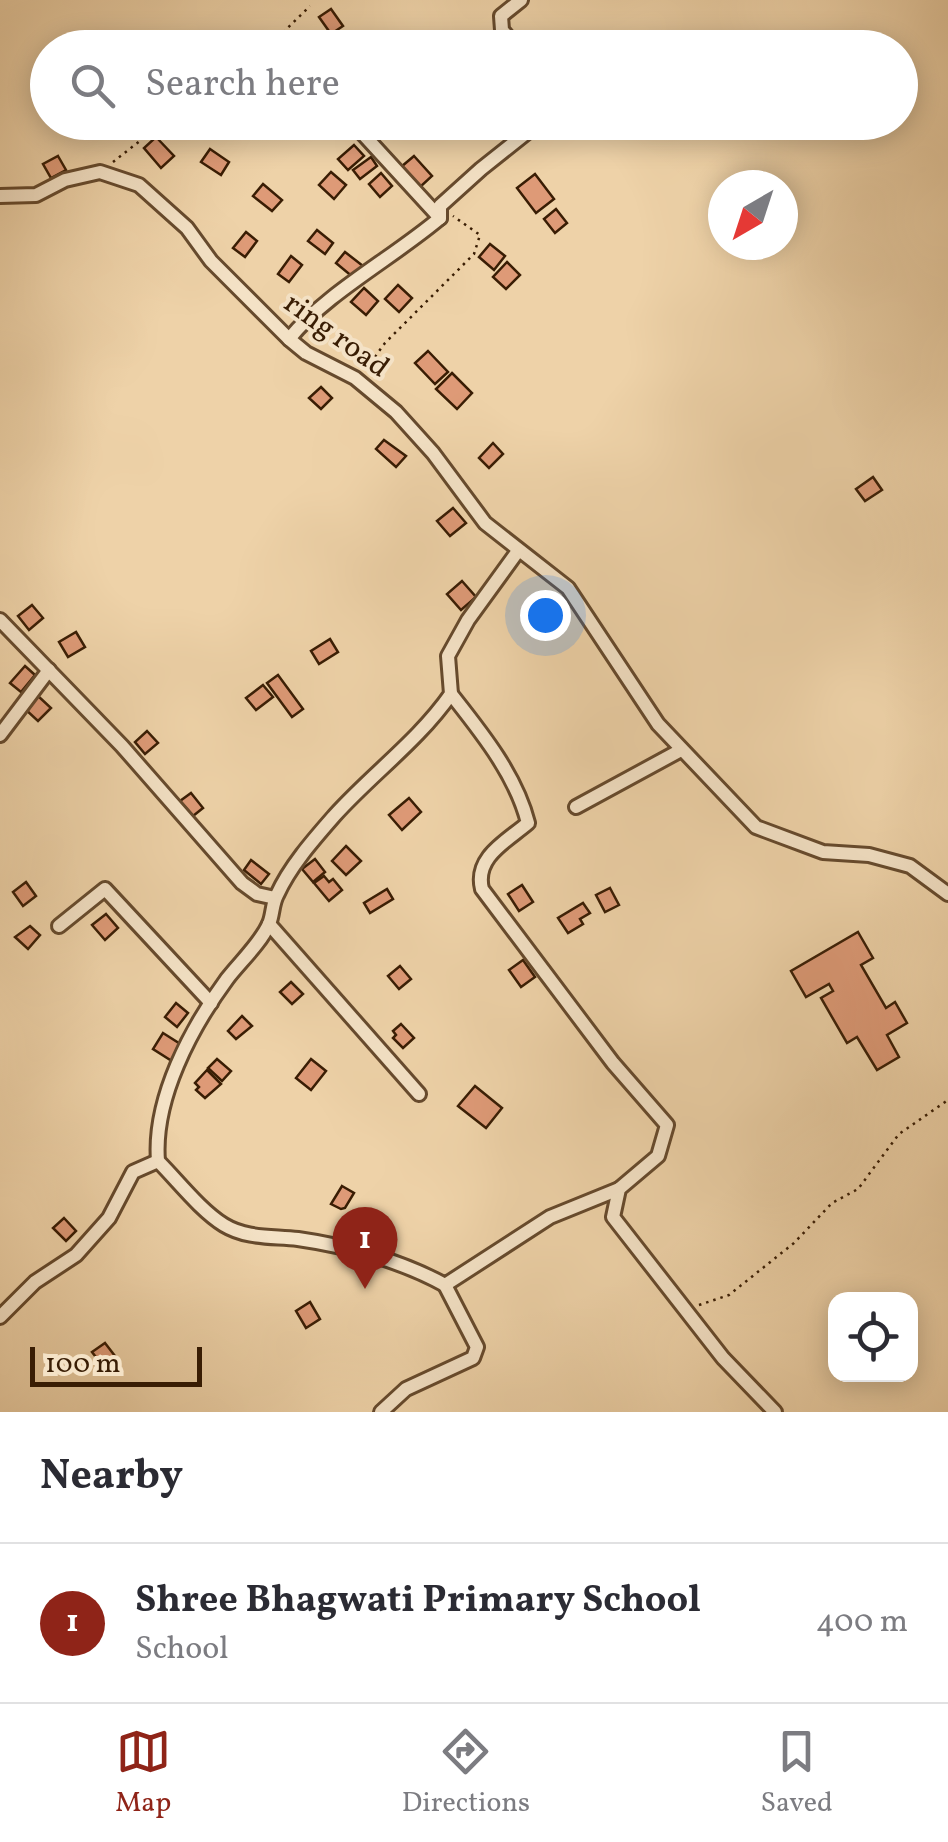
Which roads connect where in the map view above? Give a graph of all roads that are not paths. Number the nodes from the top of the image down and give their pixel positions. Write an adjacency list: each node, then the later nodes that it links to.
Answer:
1 (521, 0): 2 (street)
2 (502, 30)
3 (370, 140): 6 (street)
4 (517, 140): 6 (street)
5 (0, 196): 7 (street, ring road)
6 (440, 212): 7 (street)
7 (289, 339): 8 (street, ring road)
8 (518, 551): 11 (street); 13 (street, ring road)
9 (0, 620): 10 (street)
10 (49, 670): 12 (street); 16 (street)
11 (451, 694): 16 (street); 22 (street)
12 (0, 735)
13 (681, 750): 14 (street); 15 (street, ring road)
14 (576, 807)
15 (948, 894)
16 (275, 898): 17 (street)
17 (269, 924): 19 (street); 20 (street)
18 (58, 926): 19 (street)
19 (212, 1004): 21 (street)
20 (419, 1094)
21 (158, 1161): 23 (street); 24 (street)
22 (619, 1188): 23 (street); 26 (street)
23 (444, 1285): 25 (street)
24 (0, 1317)
25 (380, 1412)
26 (775, 1412)

